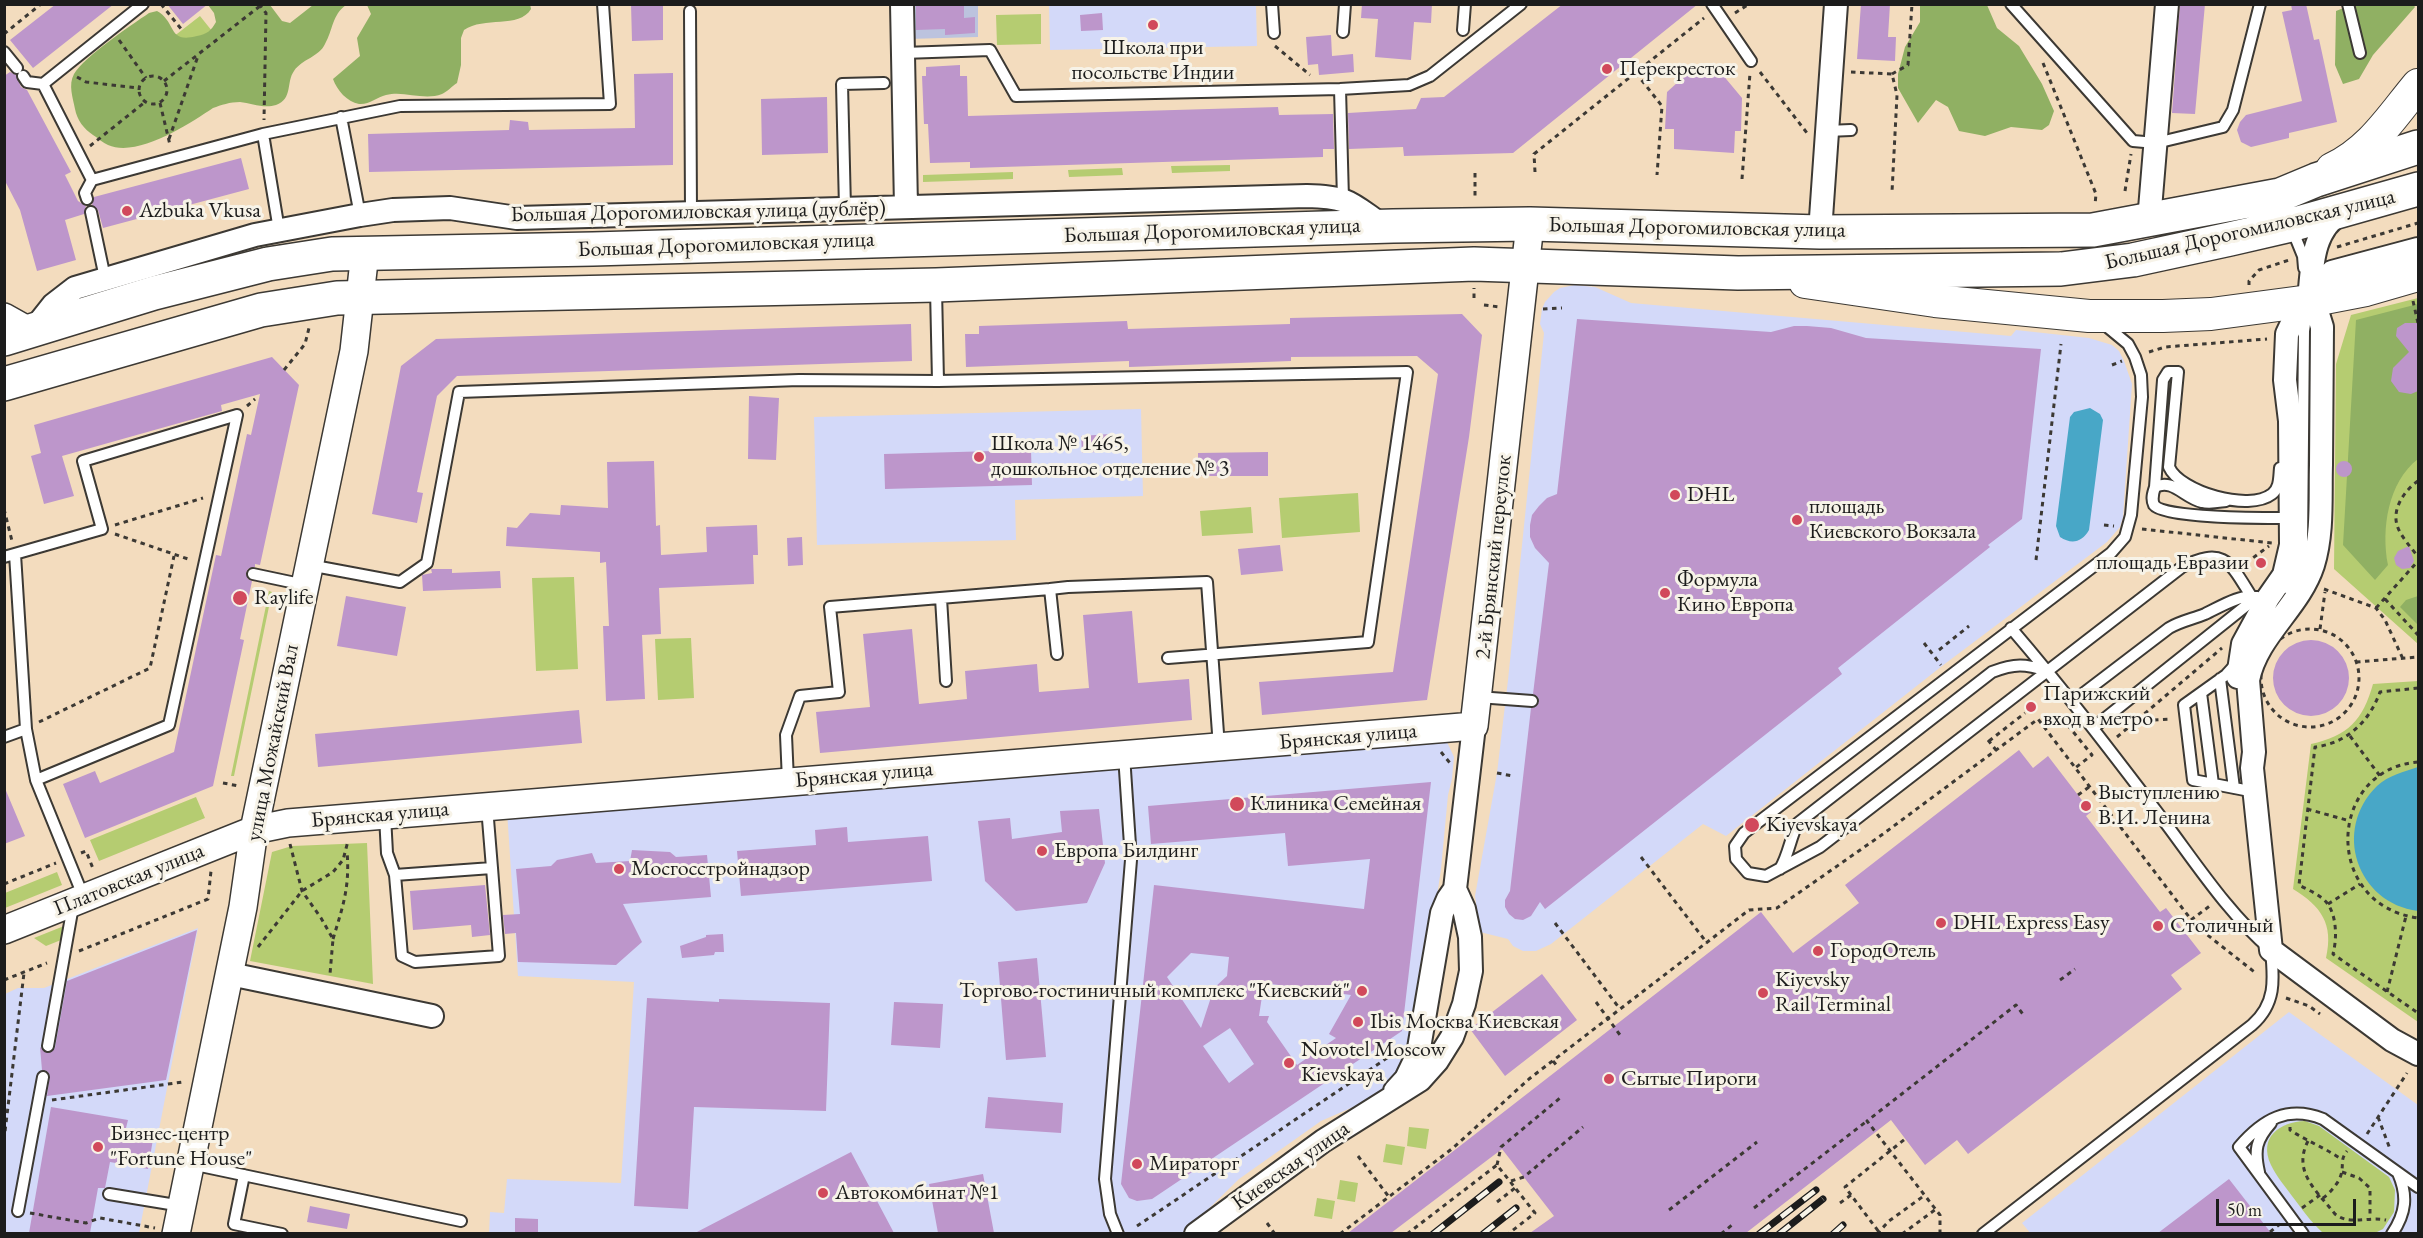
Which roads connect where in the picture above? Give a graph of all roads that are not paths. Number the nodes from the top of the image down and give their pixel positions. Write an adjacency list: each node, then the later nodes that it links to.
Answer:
1 (143, 4): 23 (lane)
2 (603, 4): 26 (lane)
3 (902, 4): 19 (street)
4 (1272, 4): 17 (lane)
5 (1346, 4): 16 (lane)
6 (1465, 4): 15 (lane)
7 (1521, 4): 25 (lane)
8 (1836, 4): 28 (street)
9 (2011, 4): 30 (lane)
10 (2167, 4): 30 (street)
11 (2260, 4): 30 (lane)
12 (2348, 4): 20 (lane)
13 (1714, 7): 21 (lane)
14 (690, 11): 41 (lane)
15 (1463, 30)
16 (1343, 32)
17 (1274, 33)
18 (4, 52): 23 (lane)
19 (903, 53): 25 (lane); 36 (street)
20 (2360, 53)
21 (1751, 61)
22 (884, 83): 38 (lane)
23 (43, 84): 32 (lane)
24 (2418, 85): 39 (main road)
25 (1340, 89): 35 (lane)
26 (341, 117): 29 (lane); 42 (lane)
27 (1851, 130): 28 (lane)
28 (1818, 133): 47 (street)
29 (263, 134): 32 (lane); 46 (lane)
30 (2156, 143): 43 (street)
31 (2418, 147): 39 (main road, Большая Дорогомиловская улица)
32 (92, 180): 34 (lane)
33 (2418, 189): 37 (main road, Большая Дорогомиловская улица)
34 (87, 199)
35 (1343, 199): 36 (street, Большая Дорогомиловская улица (дублёр)); 45 (street, Большая Дорогомиловская улица (дублёр))
36 (906, 207): 38 (street, Большая Дорогомиловская улица (дублёр))
37 (2355, 207): 39 (main road, Большая Дорогомиловская улица); 57 (street)
38 (845, 208): 41 (street, Большая Дорогомиловская улица (дублёр))
39 (2285, 210): 43 (main road, Большая Дорогомиловская улица); 52 (main road, Большая Дорогомиловская улица); 57 (lane)
40 (91, 212): 53 (lane)
41 (691, 213): 42 (street, Большая Дорогомиловская улица (дублёр))
42 (360, 215): 46 (street, Большая Дорогомиловская улица (дублёр))
43 (2149, 221): 47 (main road, Большая Дорогомиловская улица)
44 (1530, 225): 45 (main road, Большая Дорогомиловская улица); 47 (main road, Большая Дорогомиловская улица); 50 (street, 2-й Брянский переулок)
45 (1388, 226): 49 (main road, Большая Дорогомиловская улица); 51 (street)
46 (279, 230): 53 (street, Большая Дорогомиловская улица (дублёр))
47 (1820, 232)
48 (2418, 249): 57 (street)
49 (365, 252): 56 (street, улица Можайский Вал); 59 (main road, Большая Дорогомиловская улица)
50 (1527, 264): 51 (main road, Большая Дорогомиловская улица); 52 (main road, Большая Дорогомиловская улица); 81 (street, 2-й Брянский переулок)
51 (1387, 266): 54 (main road, Большая Дорогомиловская улица)
52 (1738, 273): 58 (main road)
53 (105, 278): 59 (street, Большая Дорогомиловская улица (дублёр))
54 (936, 285): 56 (main road, Большая Дорогомиловская улица); 61 (lane)
55 (2415, 285): 57 (main road)
56 (361, 296): 62 (main road, Большая Дорогомиловская улица); 68 (street, улица Можайский Вал)
57 (2309, 301): 58 (main road); 60 (street); 65 (street)
58 (2089, 316): 72 (lane)
59 (18, 329)
60 (2285, 380): 64 (lane); 65 (street)
61 (938, 381): 68 (lane); 74 (lane)
62 (4, 384)
63 (2155, 487): 64 (lane); 64 (lane); 65 (lane)
64 (2229, 500)
65 (2305, 514): 70 (street); 90 (street)
66 (10, 556): 86 (lane); 91 (lane)
67 (253, 574): 68 (lane)
68 (307, 575): 97 (street, улица Можайский Вал)
69 (1050, 589): 71 (lane); 73 (lane); 74 (lane)
70 (2259, 597): 75 (street); 77 (lane); 83 (lane); 85 (lane)
71 (941, 598): 79 (lane); 92 (lane)
72 (2011, 628): 77 (lane); 99 (lane)
73 (1057, 654)
74 (1212, 654): 76 (lane); 88 (lane)
75 (2231, 654): 78 (lane); 90 (street)
76 (1168, 658)
77 (2048, 671): 83 (lane); 99 (lane); 99 (lane)
78 (2220, 679): 80 (lane); 94 (lane)
79 (946, 681)
80 (2202, 693): 93 (lane); 93 (lane)
81 (1478, 697): 82 (lane); 84 (street, 2-й Брянский переулок)
82 (1532, 701)
83 (2072, 702): 85 (lane)
84 (1474, 726): 88 (street, Брянская улица); 101 (street, 2-й Брянский переулок)
85 (2093, 728): 104 (lane)
86 (26, 729): 87 (lane); 91 (lane)
87 (4, 737)
88 (1219, 748): 89 (street, Брянская улица)
89 (1124, 754): 92 (street, Брянская улица); 124 (lane)
90 (2252, 768): 94 (street)
91 (36, 780): 102 (lane)
92 (788, 781): 95 (street, Брянская улица)
93 (2213, 784): 94 (lane)
94 (2244, 790): 104 (street)
95 (487, 807): 96 (street, Брянская улица); 98 (lane)
96 (385, 815): 97 (street, Брянская улица); 100 (lane)
97 (254, 830): 102 (street, Платовская улица); 107 (street, улица Можайский Вал)
98 (492, 868): 100 (lane); 100 (lane)
99 (1780, 869)
100 (395, 875)
101 (1455, 889): 105 (street, 2-й Брянский переулок); 106 (street, 2-й Брянский переулок)
102 (79, 901): 103 (street, Платовская улица); 109 (lane)
103 (4, 930)
104 (2271, 950): 110 (street); 127 (lane)
105 (1435, 958): 106 (street); 112 (street, 2-й Брянский переулок)
106 (1471, 971): 112 (street, 2-й Брянский переулок)
107 (230, 974): 108 (street); 114 (street, улица Можайский Вал)
108 (432, 1016)
109 (48, 1046)
110 (2418, 1054)
111 (43, 1077): 121 (lane)
112 (1387, 1101): 126 (street, Киевская улица)
113 (2275, 1118): 115 (lane); 117 (lane); 117 (lane)
114 (191, 1164): 116 (lane); 120 (street, улица Можайский Вал)
115 (2398, 1173): 118 (lane); 129 (lane)
116 (244, 1175): 122 (lane); 125 (lane)
117 (2260, 1176): 128 (lane)
118 (2418, 1187)
119 (109, 1194): 120 (lane)
120 (182, 1206): 123 (street, улица Можайский Вал)
121 (18, 1211)
122 (461, 1221)
123 (165, 1231)
124 (1120, 1232)
125 (282, 1233)
126 (1196, 1233)
127 (1983, 1233)
128 (2303, 1233)
129 (2392, 1233)

